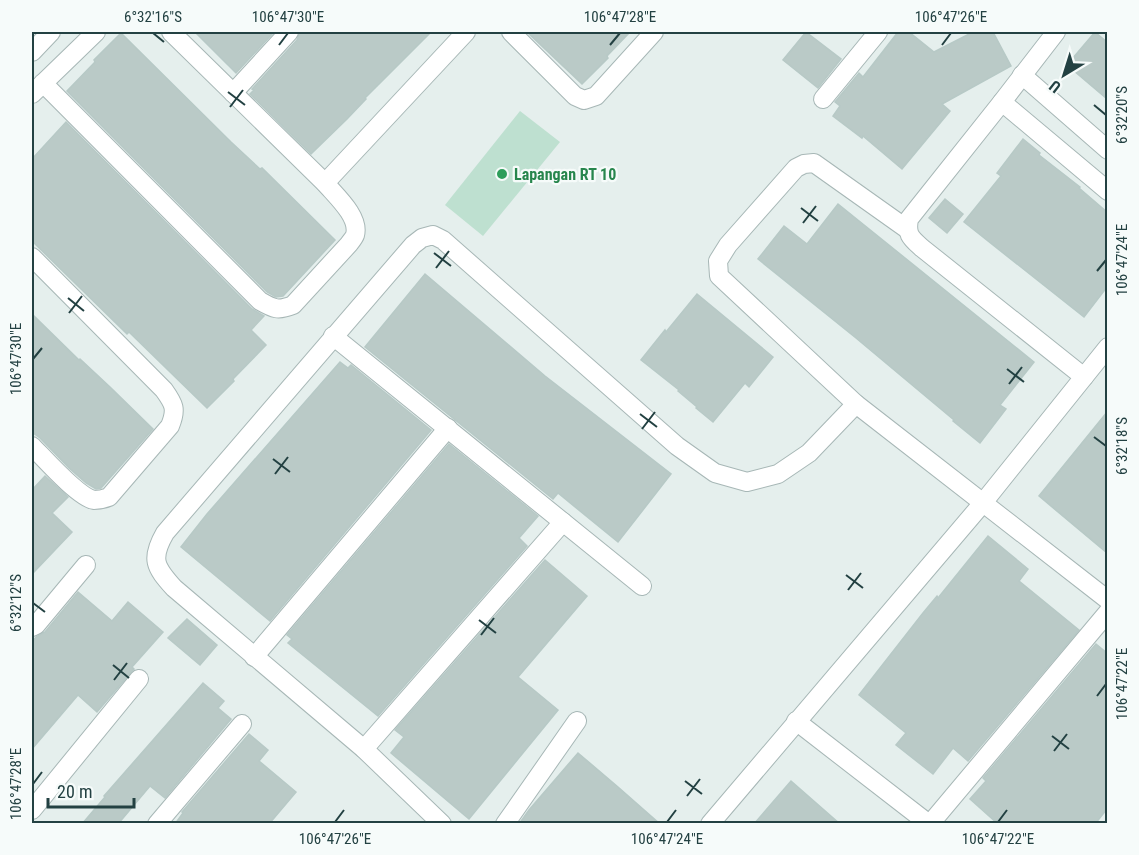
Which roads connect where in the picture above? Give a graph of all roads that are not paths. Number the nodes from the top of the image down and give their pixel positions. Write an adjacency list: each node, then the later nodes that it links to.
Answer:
1 (51, 32): 10 (street)
2 (96, 32): 12 (street)
3 (171, 32): 13 (street)
4 (289, 32): 13 (street)
5 (466, 32): 17 (street)
6 (511, 32): 7 (street)
7 (654, 32)
8 (878, 32): 14 (street)
9 (1056, 32): 11 (street)
10 (32, 52)
11 (1022, 75): 15 (street); 16 (street)
12 (37, 89): 17 (street)
13 (233, 93): 17 (street)
14 (823, 99)
15 (1002, 102): 18 (street); 19 (street)
16 (1107, 150)
17 (326, 183)
18 (1107, 191)
19 (907, 229): 23 (street); 24 (street)
20 (32, 257): 26 (street)
21 (333, 336): 24 (street); 25 (street); 34 (street)
22 (1107, 347): 23 (street)
23 (1084, 377): 27 (street)
24 (856, 404): 27 (street)
25 (448, 428): 28 (street); 34 (street)
26 (32, 446)
27 (982, 504): 31 (street); 37 (street)
28 (563, 522): 30 (street); 39 (street)
29 (87, 565): 33 (street)
30 (642, 586)
31 (1107, 600)
32 (1107, 612): 45 (street)
33 (32, 627)
34 (254, 657): 39 (street)
35 (139, 679): 40 (street)
36 (577, 721): 43 (street)
37 (796, 721): 44 (street); 45 (street)
38 (242, 724): 41 (street)
39 (364, 749): 42 (street)
40 (32, 810)
41 (157, 824)
42 (442, 824)
43 (506, 824)
44 (710, 824)
45 (930, 824)

